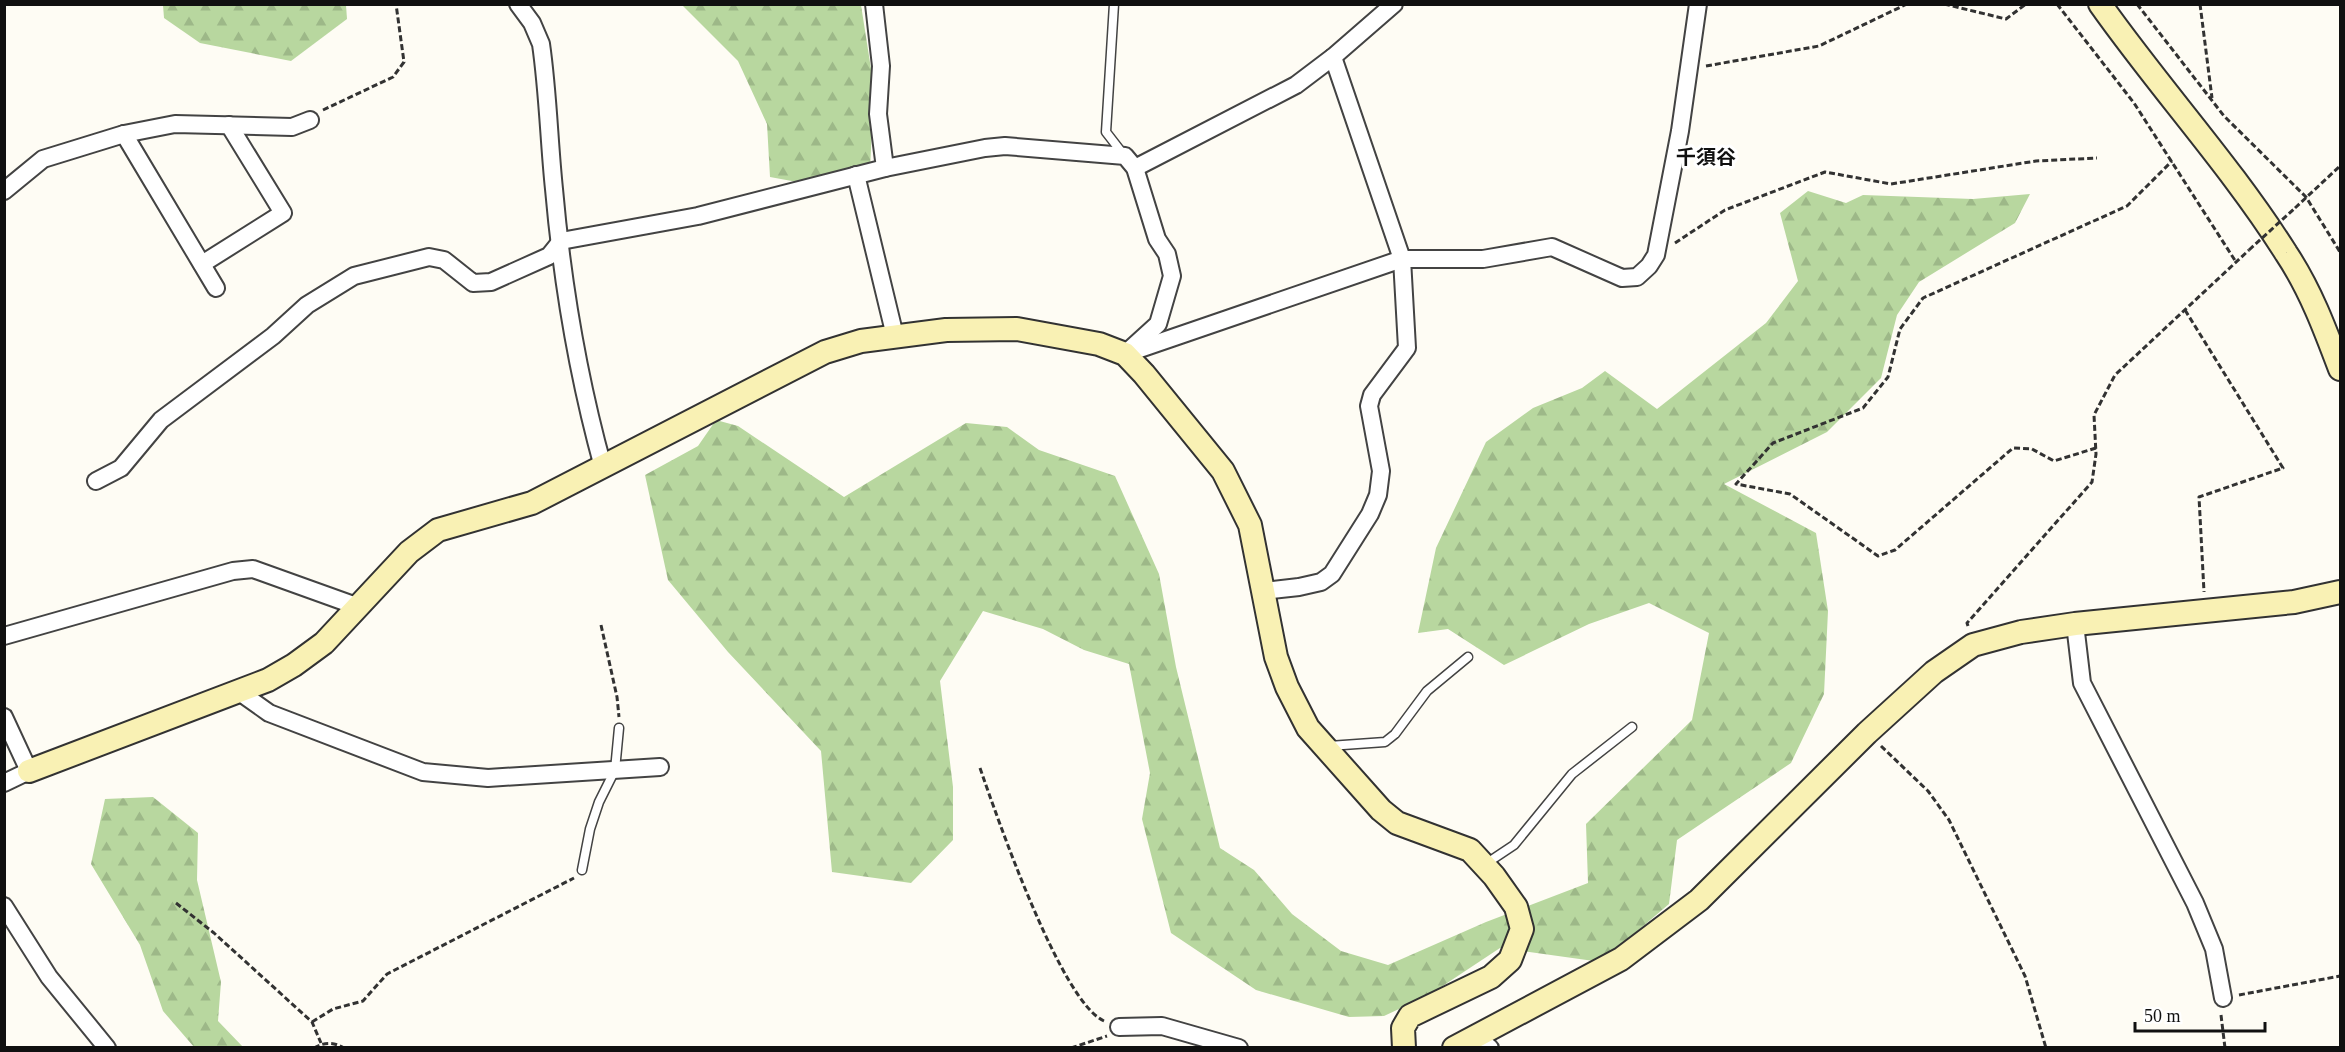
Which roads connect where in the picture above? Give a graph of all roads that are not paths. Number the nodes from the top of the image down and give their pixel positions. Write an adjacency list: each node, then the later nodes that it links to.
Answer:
1 (518, 4): 15 (street)
2 (874, 4): 12 (street)
3 (1114, 4): 11 (lane)
4 (1394, 4): 7 (street)
5 (1698, 4): 16 (street)
6 (2100, 4): 21 (street)
7 (1333, 57): 11 (street); 16 (street)
8 (310, 120): 9 (street)
9 (229, 125): 10 (street); 17 (street)
10 (124, 134): 14 (street); 17 (street)
11 (1130, 162): 12 (street); 20 (street)
12 (885, 168): 13 (street)
13 (856, 175): 15 (street); 19 (street)
14 (4, 191)
15 (561, 241): 22 (street); 23 (street)
16 (1402, 259): 20 (street); 24 (street)
17 (202, 264): 18 (street)
18 (216, 288)
19 (895, 336): 20 (street); 22 (street)
20 (1125, 354): 24 (street)
21 (2340, 369)
22 (603, 467): 26 (street)
23 (96, 482)
24 (1263, 591): 34 (street)
25 (2340, 592): 27 (street)
26 (359, 607): 28 (street); 30 (street)
27 (2075, 624): 42 (street); 44 (street)
28 (4, 636)
29 (1468, 657): 34 (lane)
30 (238, 692): 36 (street); 37 (street)
31 (4, 717): 37 (street)
32 (1632, 727): 39 (lane)
33 (619, 728): 36 (lane)
34 (1325, 747): 39 (street)
35 (660, 767): 36 (street)
36 (615, 770): 40 (lane)
37 (29, 771): 38 (street)
38 (4, 783)
39 (1484, 865): 47 (street)
40 (582, 870)
41 (4, 906): 45 (street)
42 (2223, 998)
43 (1119, 1027): 46 (street)
44 (1483, 1042): 48 (street)
45 (107, 1047)
46 (1239, 1047)
47 (1404, 1047)
48 (1454, 1047)

